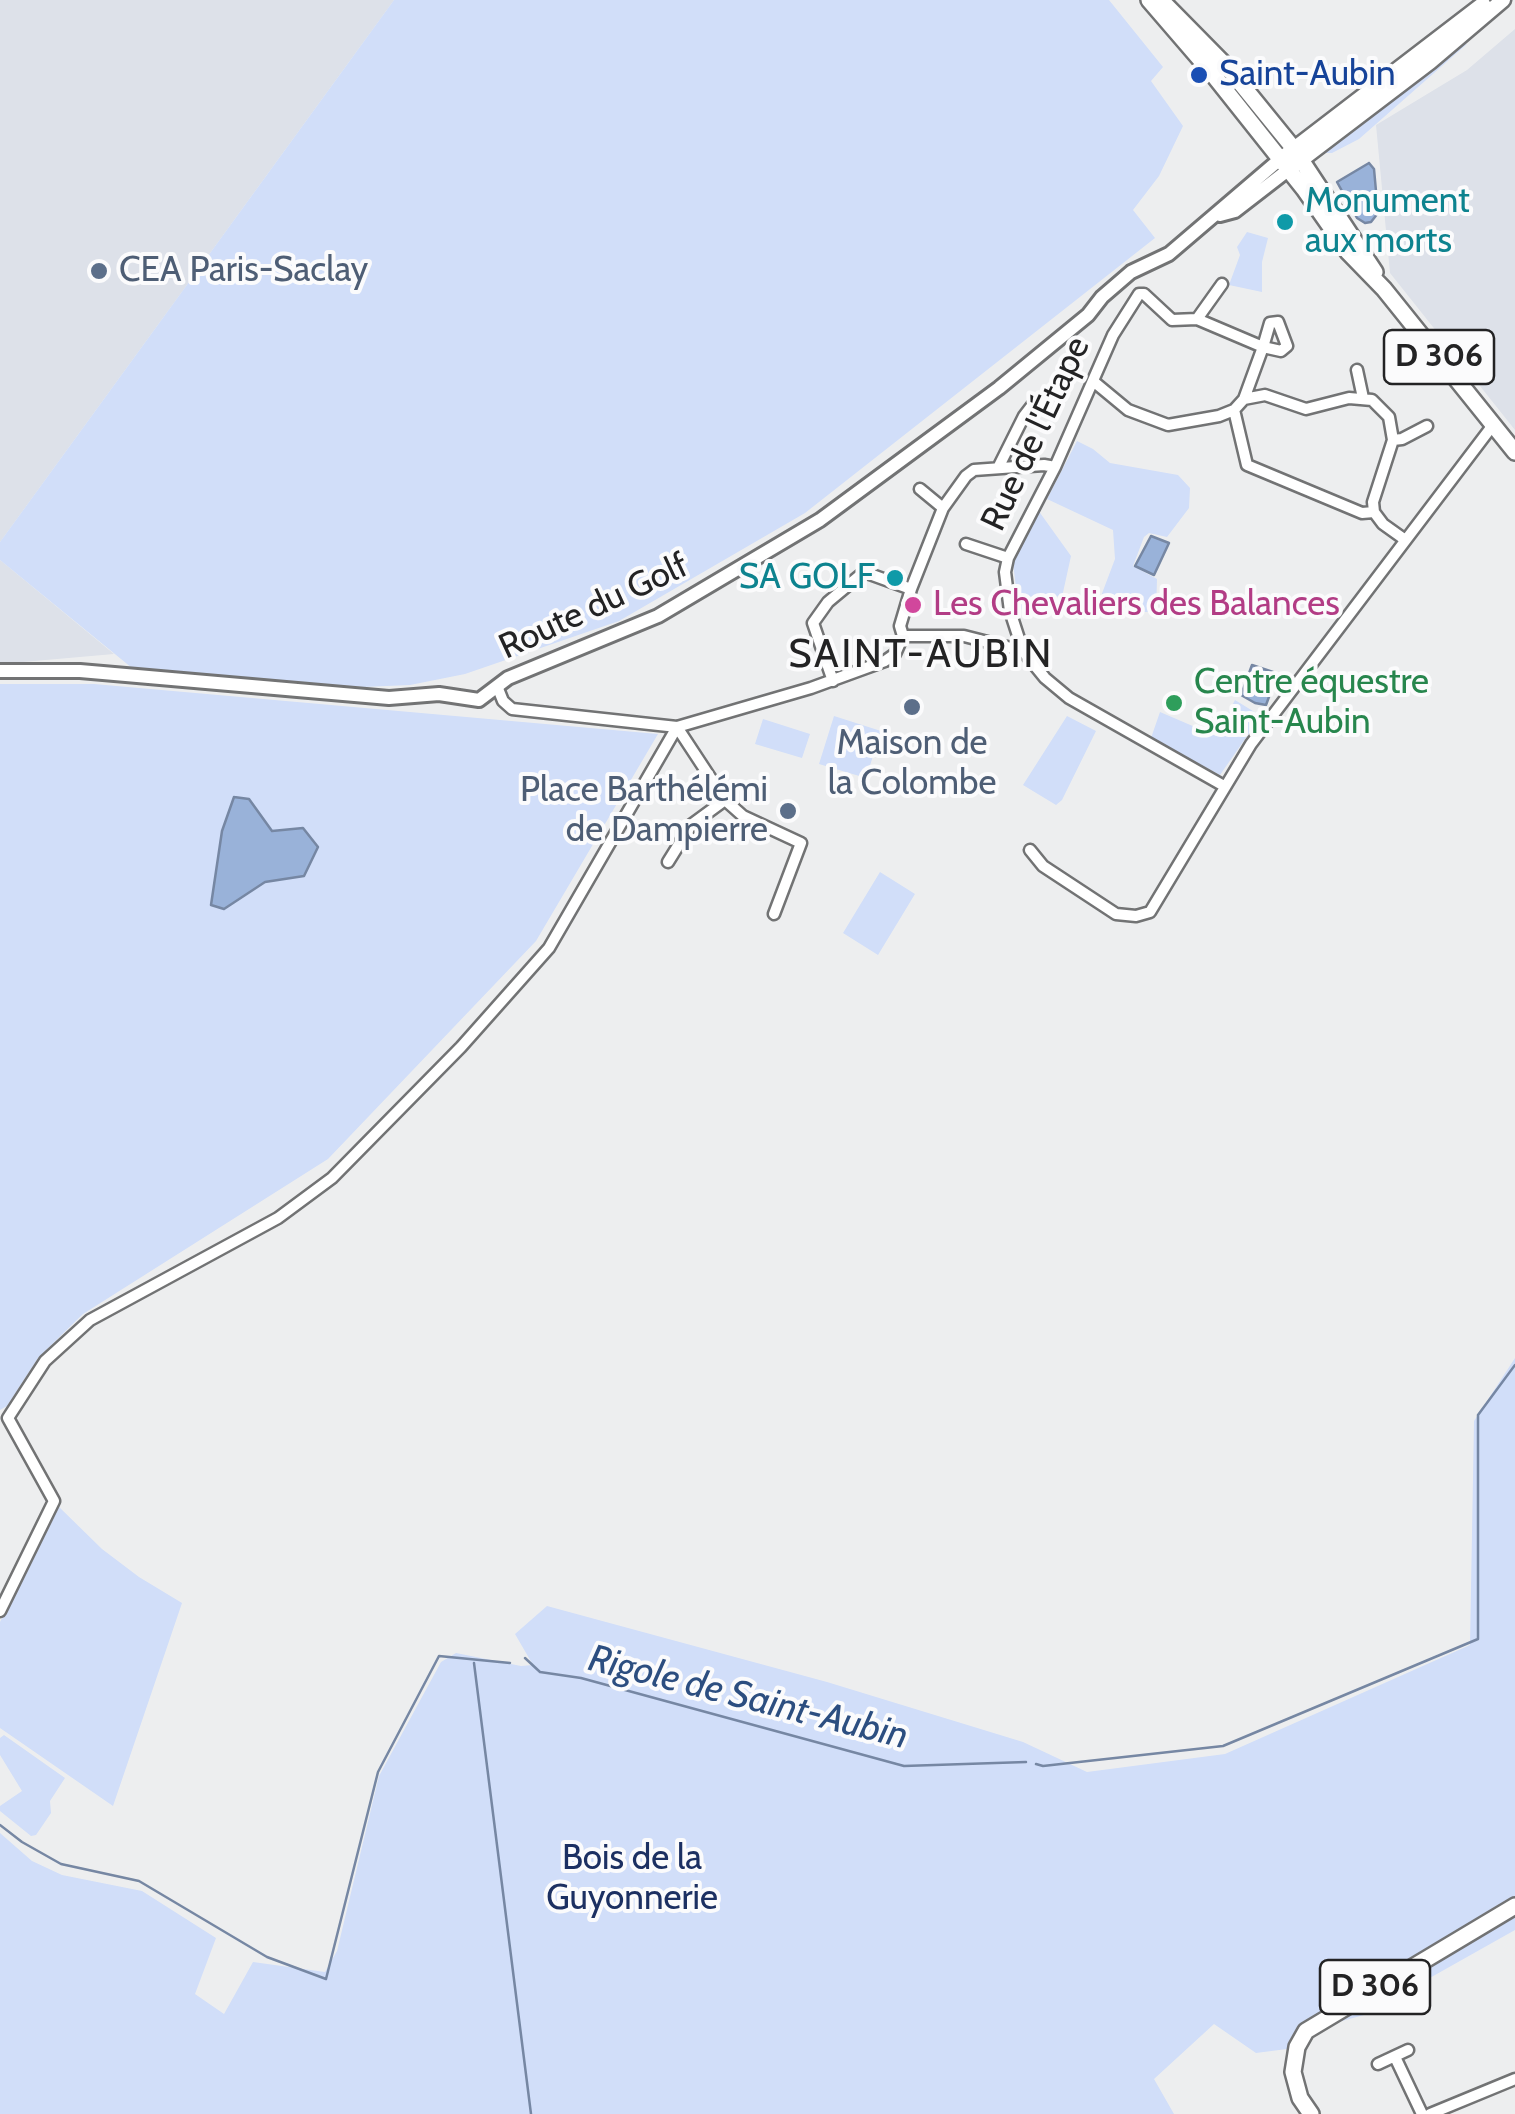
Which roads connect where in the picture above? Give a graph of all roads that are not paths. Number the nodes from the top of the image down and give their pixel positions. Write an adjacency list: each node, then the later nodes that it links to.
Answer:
1 (1149, 0): 5 (main road, D 306)
2 (1162, 0): 5 (main road, D 306)
3 (1488, 0): 5 (main road)
4 (1502, 0): 5 (main road)
5 (1295, 158): 6 (street, Route du Golf); 16 (main road, D 306)
6 (1120, 282): 8 (street); 33 (street, Route du Golf)
7 (1222, 284): 9 (street)
8 (1132, 302): 9 (street); 11 (street, Rue de l'Étape)
9 (1196, 319): 13 (street)
10 (1358, 370): 12 (street)
11 (1094, 381): 15 (street); 20 (street, Rue de l'Étape)
12 (1362, 398): 13 (street); 18 (street)
13 (1244, 400): 15 (street)
14 (1034, 403): 21 (street)
15 (1234, 410): 24 (street)
16 (1493, 425): 19 (main road, D 306); 25 (street)
17 (1427, 426): 18 (street)
18 (1394, 440): 24 (street)
19 (1515, 452)
20 (1055, 467): 21 (street); 27 (street, Rue de l'Étape)
21 (998, 468): 23 (street)
22 (920, 490): 23 (street)
23 (942, 508): 28 (street)
24 (1374, 512): 25 (street)
25 (1404, 539): 35 (street)
26 (966, 544): 27 (street)
27 (1008, 558): 30 (street, Rue de l'Étape)
28 (911, 589): 29 (street); 32 (street)
29 (903, 636): 30 (street); 32 (street)
30 (1024, 651): 35 (street)
31 (0, 671): 33 (street, Route du Golf)
32 (833, 681): 34 (street)
33 (498, 686): 34 (street)
34 (677, 727): 36 (street); 40 (street)
35 (1224, 786): 37 (street)
36 (725, 800): 38 (street); 39 (street)
37 (1030, 850)
38 (668, 862)
39 (774, 914)
40 (4, 1417): 41 (street)
41 (0, 1611)
42 (1515, 1906): 47 (main road, D 306)
43 (1408, 2050): 44 (street)
44 (1395, 2057): 45 (street); 48 (street)
45 (1378, 2064)
46 (1515, 2079): 49 (street)
47 (1311, 2114)
48 (1422, 2114)
49 (1430, 2114)

